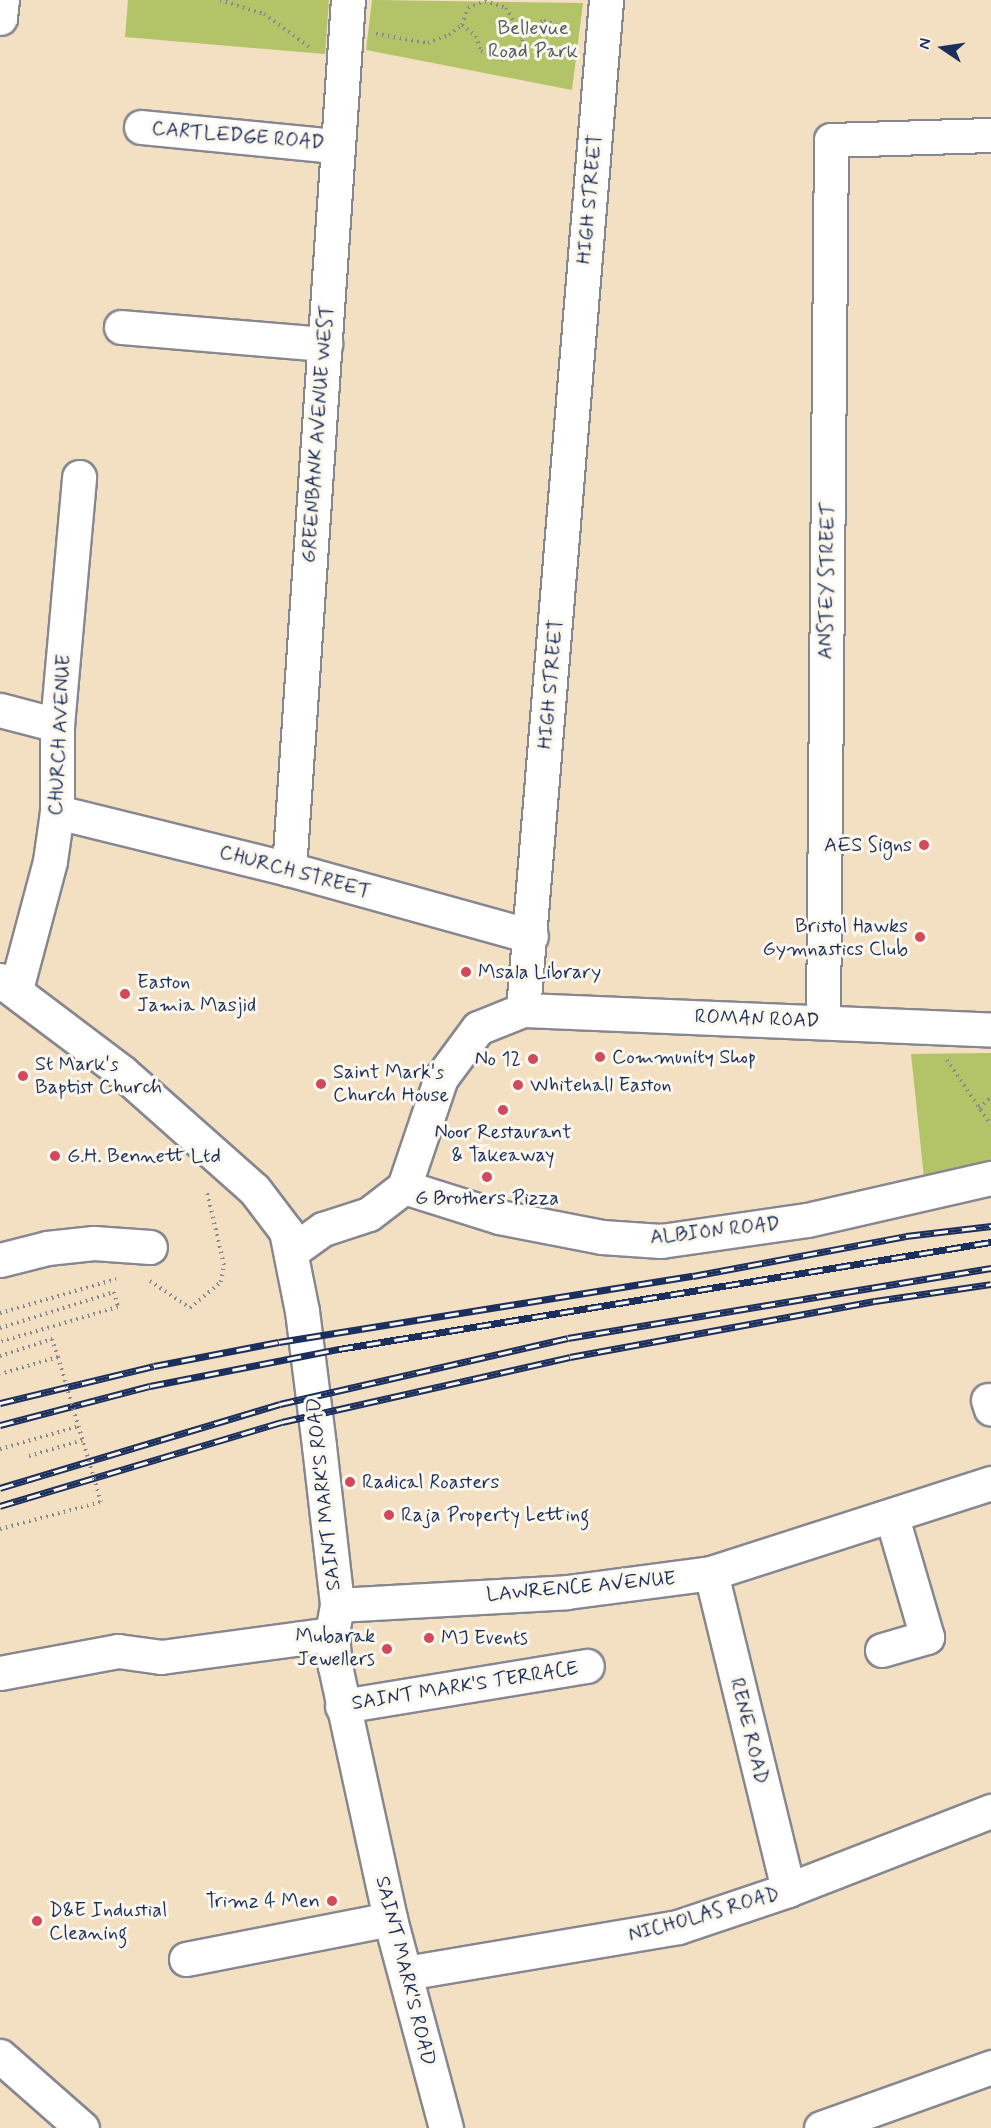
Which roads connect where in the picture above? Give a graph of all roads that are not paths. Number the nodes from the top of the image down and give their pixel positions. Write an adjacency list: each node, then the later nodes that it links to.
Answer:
1 (2, 0): 3 (street)
2 (606, 0): 15 (street, HIGH STREET)
3 (0, 18)
4 (346, 28): 7 (street, GREENBANK AVENUE WEST)
5 (141, 127): 7 (street, CARTLEDGE ROAD)
6 (991, 135): 18 (street, ANSTEY STREET)
7 (336, 146): 9 (street, GREENBANK AVENUE WEST)
8 (121, 327): 9 (street)
9 (325, 344): 14 (street, GREENBANK AVENUE WEST)
10 (79, 477): 12 (street, CHURCH AVENUE)
11 (0, 710): 12 (street)
12 (57, 725): 13 (street, CHURCH AVENUE)
13 (57, 812): 14 (street, CHURCH STREET); 16 (street, CHURCH AVENUE)
14 (289, 869): 15 (street, CHURCH STREET)
15 (531, 936): 17 (street, HIGH STREET)
16 (8, 985): 23 (street, SAINT MARK'S ROAD)
17 (523, 1010): 18 (street, ROMAN ROAD); 21 (street)
18 (823, 1022): 19 (street, ROMAN ROAD)
19 (991, 1030)
20 (991, 1178): 21 (street, ALBION ROAD)
21 (404, 1187): 23 (street)
22 (150, 1247): 24 (street)
23 (291, 1252): 28 (street, SAINT MARK'S ROAD)
24 (0, 1260)
25 (991, 1483): 26 (street, LAWRENCE AVENUE)
26 (892, 1518): 27 (street, LAWRENCE AVENUE); 29 (street)
27 (711, 1573): 28 (street, LAWRENCE AVENUE); 34 (street, RENE ROAD)
28 (334, 1619): 31 (street, LAWRENCE AVENUE); 32 (street, SAINT MARK'S ROAD)
29 (882, 1650)
30 (587, 1666): 32 (street, SAINT MARK'S TERRACE)
31 (0, 1673)
32 (342, 1706): 35 (street, SAINT MARK'S ROAD)
33 (991, 1811): 34 (street, NICHOLAS ROAD)
34 (788, 1890): 37 (street, NICHOLAS ROAD)
35 (390, 1919): 36 (street); 37 (street, SAINT MARK'S ROAD)
36 (186, 1959)
37 (405, 1973): 41 (street, SAINT MARK'S ROAD)
38 (0, 2056): 40 (street)
39 (991, 2067): 42 (street)
40 (82, 2128)
41 (446, 2128)
42 (821, 2128)

